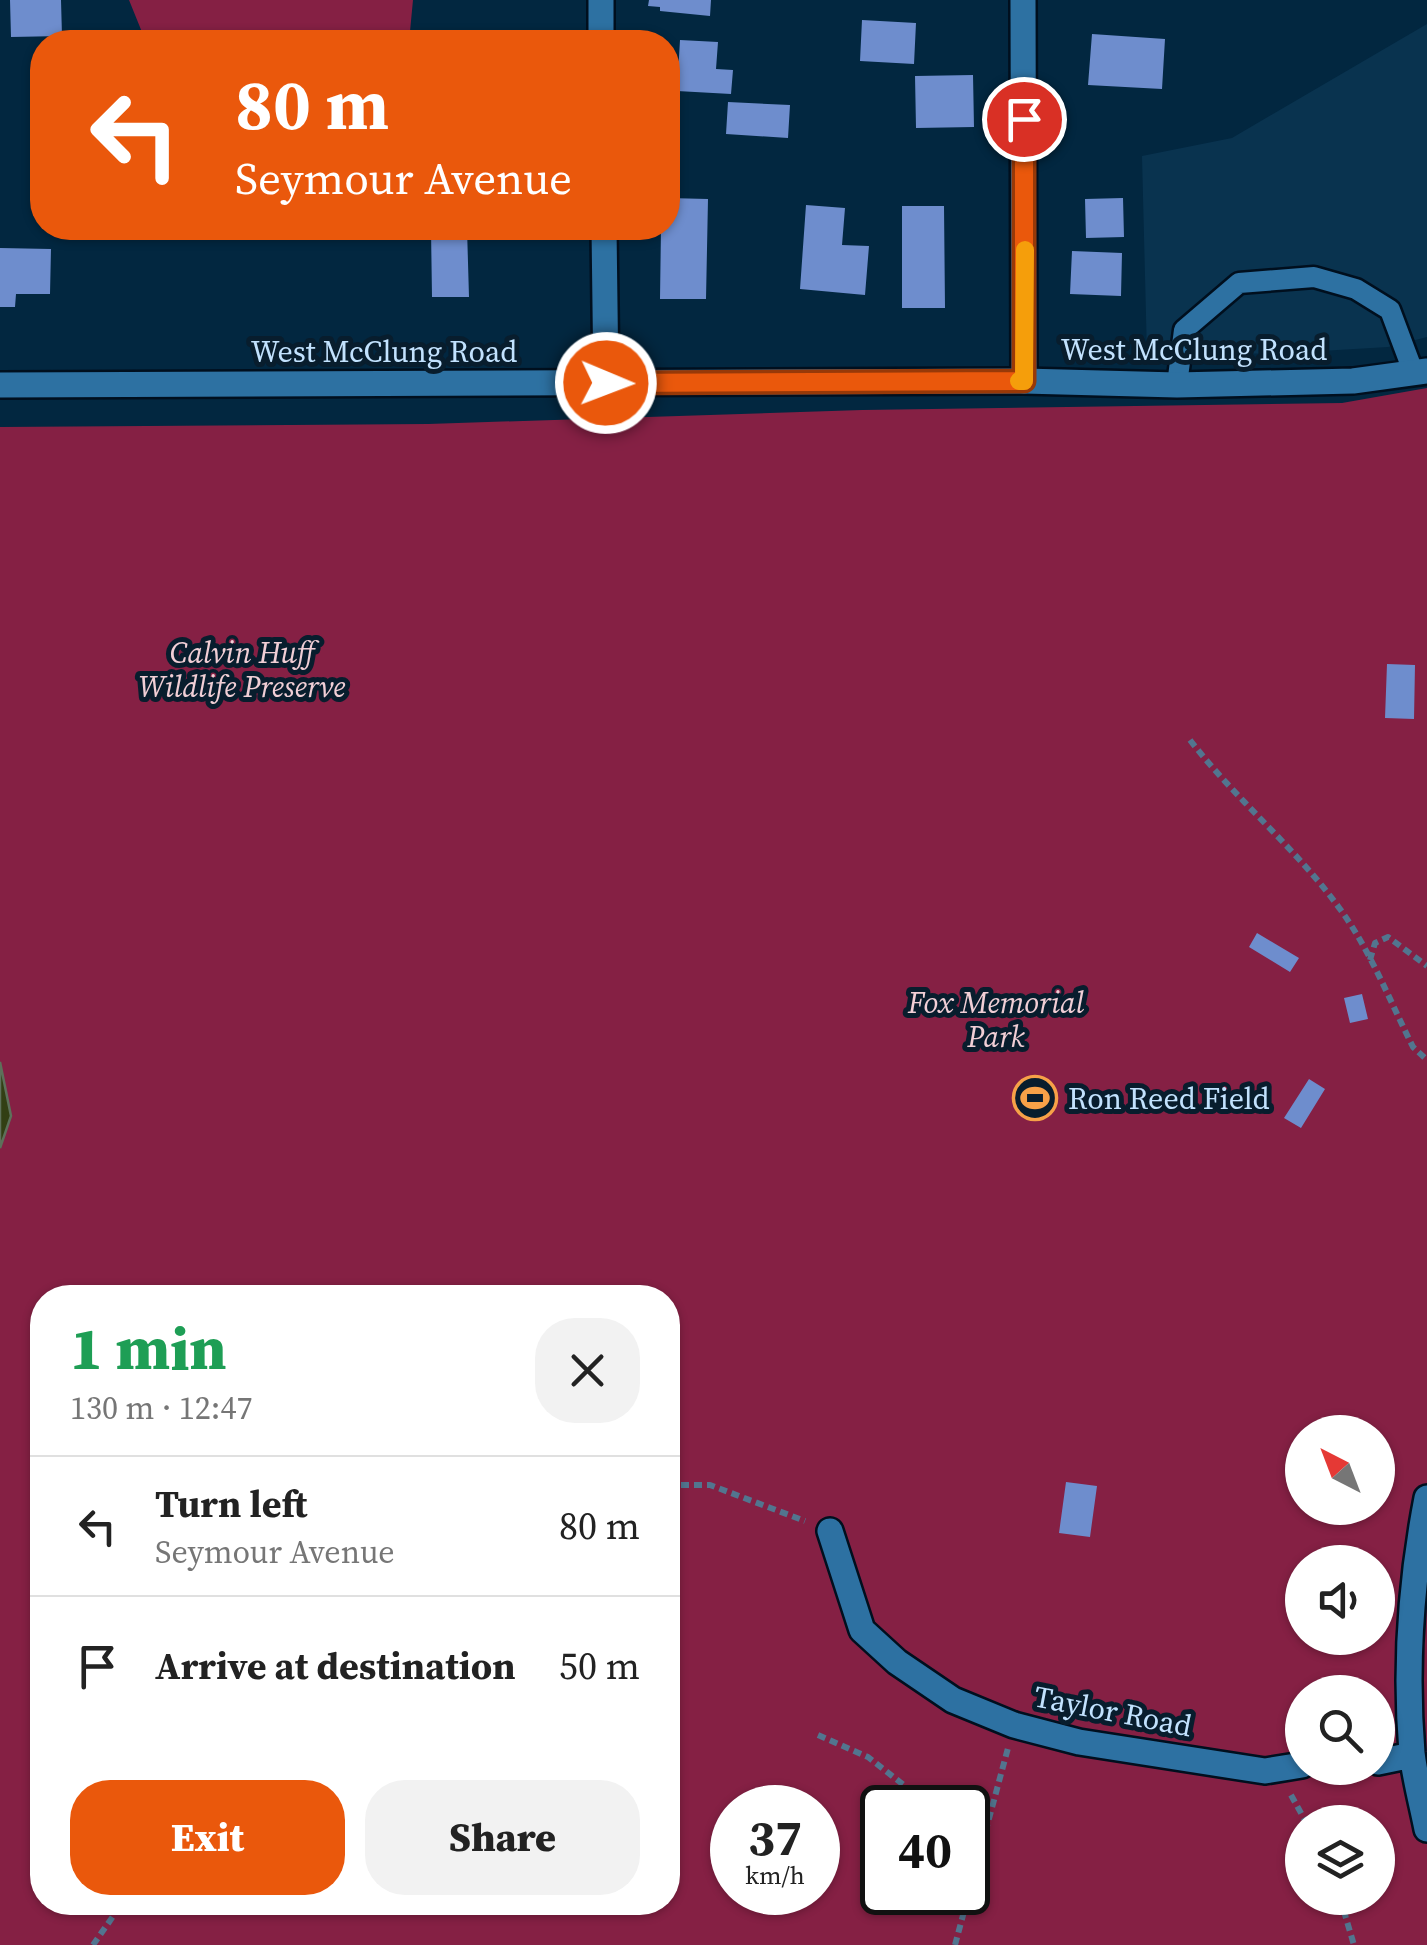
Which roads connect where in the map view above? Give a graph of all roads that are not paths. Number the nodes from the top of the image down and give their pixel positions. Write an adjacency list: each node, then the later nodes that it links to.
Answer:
1 (601, 0): 3 (street)
2 (1023, 0): 6 (street)
3 (602, 30)
4 (604, 240): 7 (street)
5 (1420, 373): 8 (street, West McClung Road); 8 (lane)
6 (1024, 381): 7 (street, West McClung Road); 8 (street, West McClung Road)
7 (606, 383): 9 (street, West McClung Road)
8 (1177, 385)
9 (0, 386)
10 (1427, 1498): 12 (street)
11 (830, 1531): 14 (street, Taylor Road)
12 (1412, 1755): 13 (street); 15 (street)
13 (1395, 1758)
14 (1285, 1768)
15 (1427, 1829)

